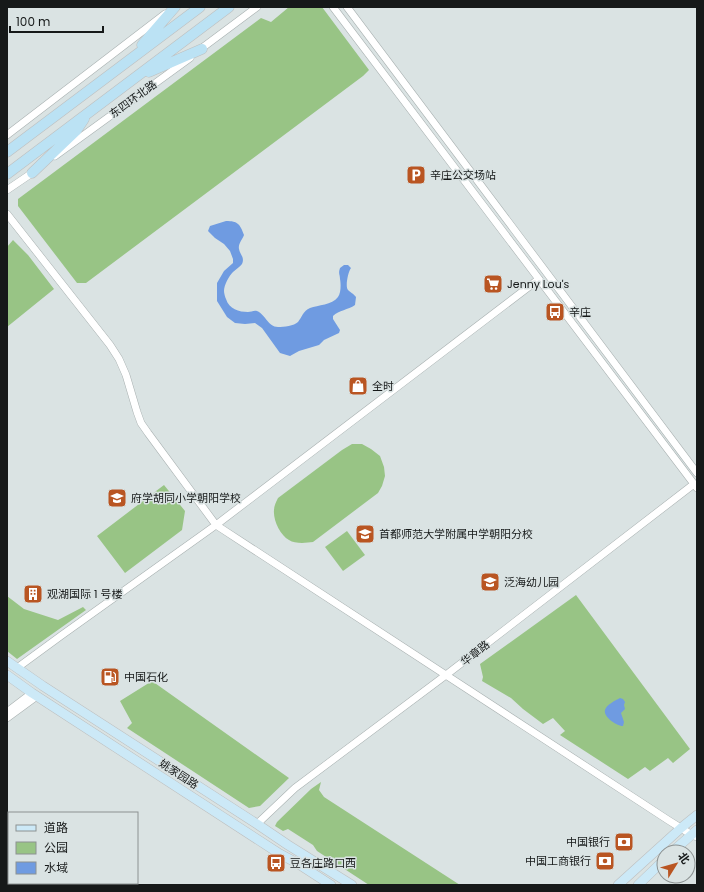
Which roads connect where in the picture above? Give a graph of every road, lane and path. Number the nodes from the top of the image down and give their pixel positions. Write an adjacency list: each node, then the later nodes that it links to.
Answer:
1 (174, 7): 8 (highway); 11 (street)
2 (200, 7): 8 (highway)
3 (230, 7): 9 (highway, 东四环北路)
4 (257, 7): 7 (street, 东四环北路)
5 (333, 7): 17 (street)
6 (347, 7): 18 (street)
7 (202, 49): 9 (highway); 13 (street, 东四环北路)
8 (130, 60): 12 (highway)
9 (133, 80): 10 (highway, 东四环北路)
10 (87, 114): 13 (highway); 14 (highway, 东四环北路)
11 (7, 134)
12 (7, 152)
13 (32, 173): 15 (street, 东四环北路)
14 (7, 174)
15 (7, 190)
16 (7, 214): 20 (street)
17 (539, 279): 19 (street); 20 (street)
18 (697, 473)
19 (696, 486): 24 (street, 华章路)
20 (216, 525): 22 (street); 24 (street)
21 (7, 661): 22 (main road, 姚家园路)
22 (17, 668): 29 (main road, 姚家园路)
23 (7, 675): 25 (main road, 姚家园路)
24 (446, 675): 29 (street, 华章路); 30 (street)
25 (35, 694): 26 (street); 27 (street); 34 (main road, 姚家园路)
26 (7, 712)
27 (7, 718)
28 (697, 815): 30 (main road)
29 (258, 824): 35 (main road, 姚家园路)
30 (681, 828): 31 (street); 36 (main road)
31 (696, 835): 32 (main road)
32 (683, 844)
33 (656, 868): 37 (main road)
34 (331, 885)
35 (352, 885)
36 (618, 885)
37 (638, 885)

